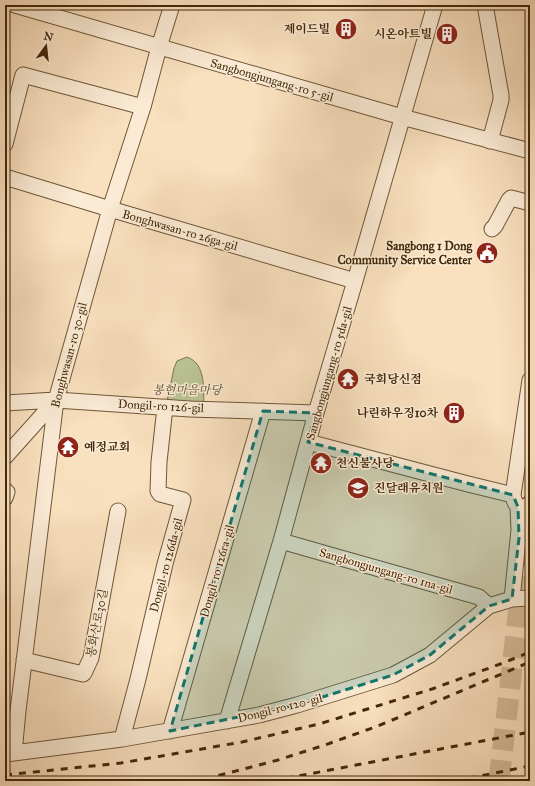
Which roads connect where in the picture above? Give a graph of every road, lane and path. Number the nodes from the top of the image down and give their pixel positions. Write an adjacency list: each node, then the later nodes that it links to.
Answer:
1 (15, 5): 5 (street, Sangbongjungang-ro 5-gil)
2 (172, 5): 5 (street, Bonghwasan-ro 30-gil)
3 (435, 5): 7 (street, Sangbongjungang-ro 5da-gil)
4 (485, 5): 8 (street)
5 (159, 47): 6 (street, Bonghwasan-ro 30-gil); 7 (street, Sangbongjungang-ro 5-gil)
6 (143, 107): 9 (street); 13 (street, Bonghwasan-ro 30-gil)
7 (402, 118): 8 (street, Sangbongjungang-ro 5-gil); 15 (street, Sangbongjungang-ro 5da-gil)
8 (490, 141): 10 (street, Sangbongjungang-ro 5-gil)
9 (5, 144)
10 (530, 151)
11 (5, 177): 13 (street, Bonghwasan-ro 26ga-gil)
12 (530, 203): 14 (street)
13 (110, 209): 15 (street, Bonghwasan-ro 26ga-gil); 17 (street, Bonghwasan-ro 30-gil)
14 (492, 229)
15 (355, 282): 21 (street, Sangbongjungang-ro 5da-gil)
16 (530, 380): 26 (street)
17 (56, 400): 18 (street, Dongil-ro 126-gil); 19 (street, Dongil-ro 126-gil); 23 (street); 32 (street, Bonghwasan-ro 30-gil)
18 (5, 403)
19 (166, 407): 20 (street, Dongil-ro 126-gil); 36 (street, Dongil-ro 126da-gil)
20 (263, 411): 21 (street, Dongil-ro 126-gil); 35 (street, Dongil-ro 126ra-gil)
21 (316, 413): 22 (street, Sangbongjungang-ro 5da-gil)
22 (308, 442): 26 (street); 28 (street, Sangbongjungang-ro 5da-gil)
23 (5, 457)
24 (5, 490): 25 (street)
25 (5, 498)
26 (524, 507): 30 (street)
27 (118, 511): 32 (street, 봉화산로30길)
28 (281, 541): 31 (street, Sangbongjungang-ro 1na-gil); 34 (street, Sangbongjungang-ro 5da-gil)
29 (530, 598): 30 (street, Dongil-ro 120-gil)
30 (512, 599): 31 (street, Dongil-ro 120-gil)
31 (489, 606): 34 (street, Dongil-ro 120-gil)
32 (24, 660): 33 (street, Bonghwasan-ro 30-gil)
33 (12, 710): 37 (street, Bonghwasan-ro 30-gil)
34 (227, 720): 35 (street, Dongil-ro 120-gil)
35 (170, 731): 36 (street, Dongil-ro 120-gil)
36 (122, 740): 37 (street, Dongil-ro 120-gil)
37 (10, 753)

